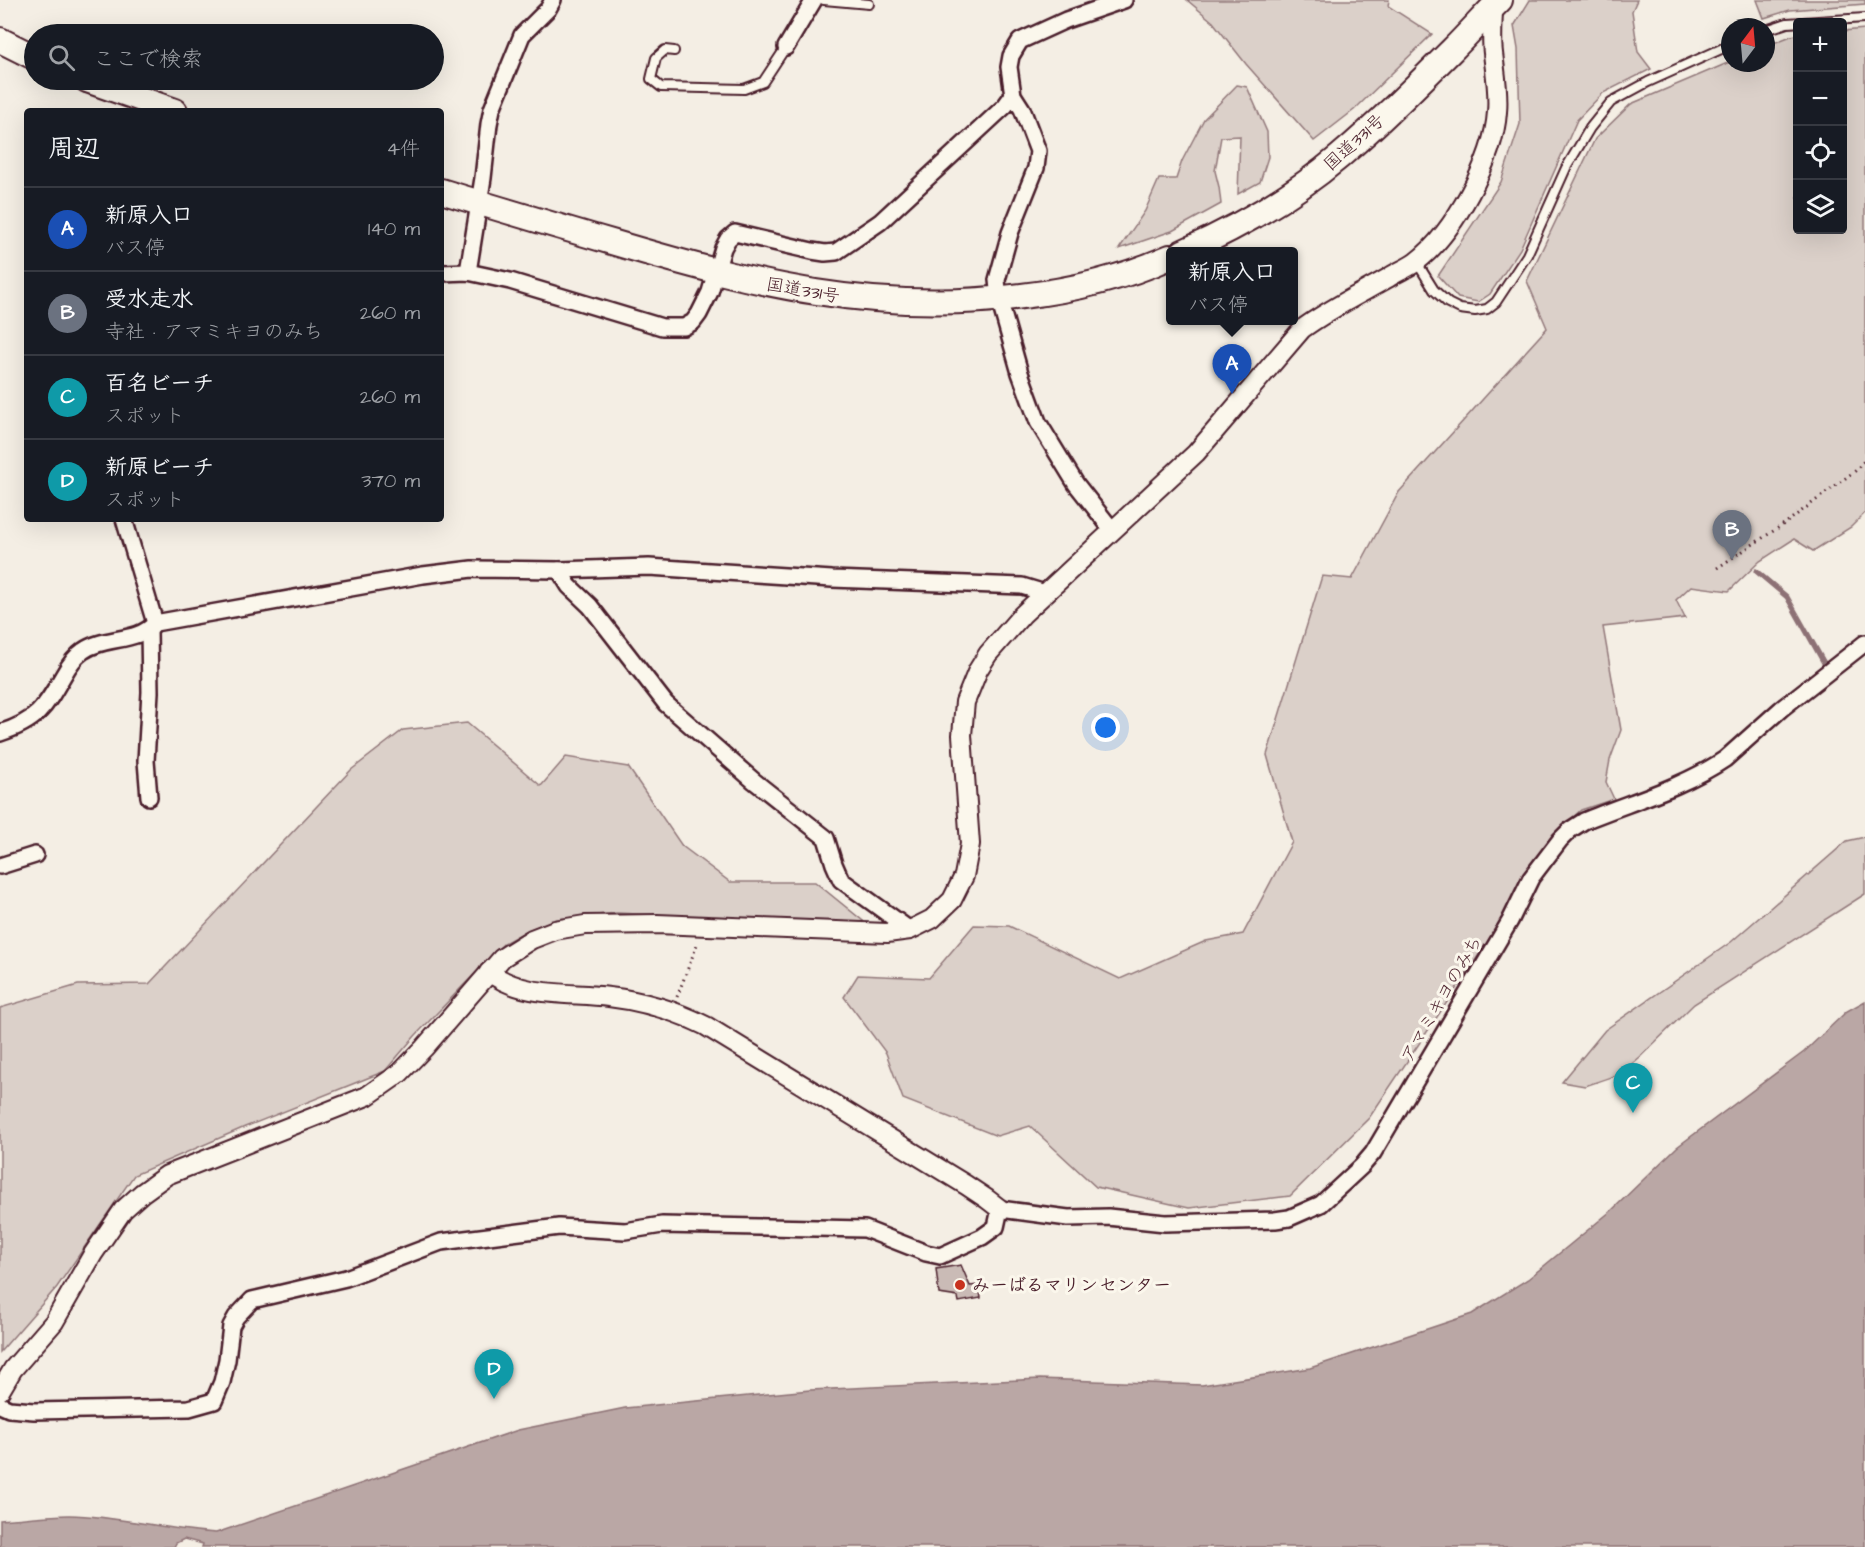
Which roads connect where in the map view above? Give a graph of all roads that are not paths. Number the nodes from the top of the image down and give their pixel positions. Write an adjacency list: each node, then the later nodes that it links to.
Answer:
1 (553, 0): 18 (street)
2 (814, 0): 10 (street)
3 (824, 0): 6 (lane)
4 (1124, 0): 15 (street)
5 (1496, 2): 19 (highway, 国道331号); 21 (street)
6 (869, 4)
7 (1865, 18): 8 (lane)
8 (1775, 27)
9 (0, 40): 13 (highway)
10 (786, 47): 12 (lane)
11 (1721, 49): 21 (lane)
12 (674, 51)
13 (24, 52)
14 (115, 90): 16 (highway)
15 (1013, 95): 23 (street); 25 (street)
16 (166, 108)
17 (444, 192): 18 (highway, 国道331号)
18 (479, 203): 22 (street); 23 (highway, 国道331号)
19 (1194, 247)
20 (1166, 259): 25 (highway, 国道331号)
21 (1416, 261): 27 (street)
22 (468, 272): 23 (street); 24 (street)
23 (717, 272): 25 (highway, 国道331号)
24 (444, 273)
25 (999, 299): 27 (street)
26 (125, 522): 30 (street)
27 (1113, 531): 29 (street)
28 (559, 570): 29 (street); 30 (street); 36 (street)
29 (1045, 593): 36 (street)
30 (152, 627): 32 (street); 33 (street)
31 (1865, 643): 38 (street, アマミキヨのみち)
32 (0, 733)
33 (149, 797)
34 (35, 855): 35 (street)
35 (0, 866)
36 (910, 930): 37 (street)
37 (489, 972): 38 (street); 39 (street)
38 (1000, 1209): 40 (street)
39 (0, 1391)
40 (0, 1404)

